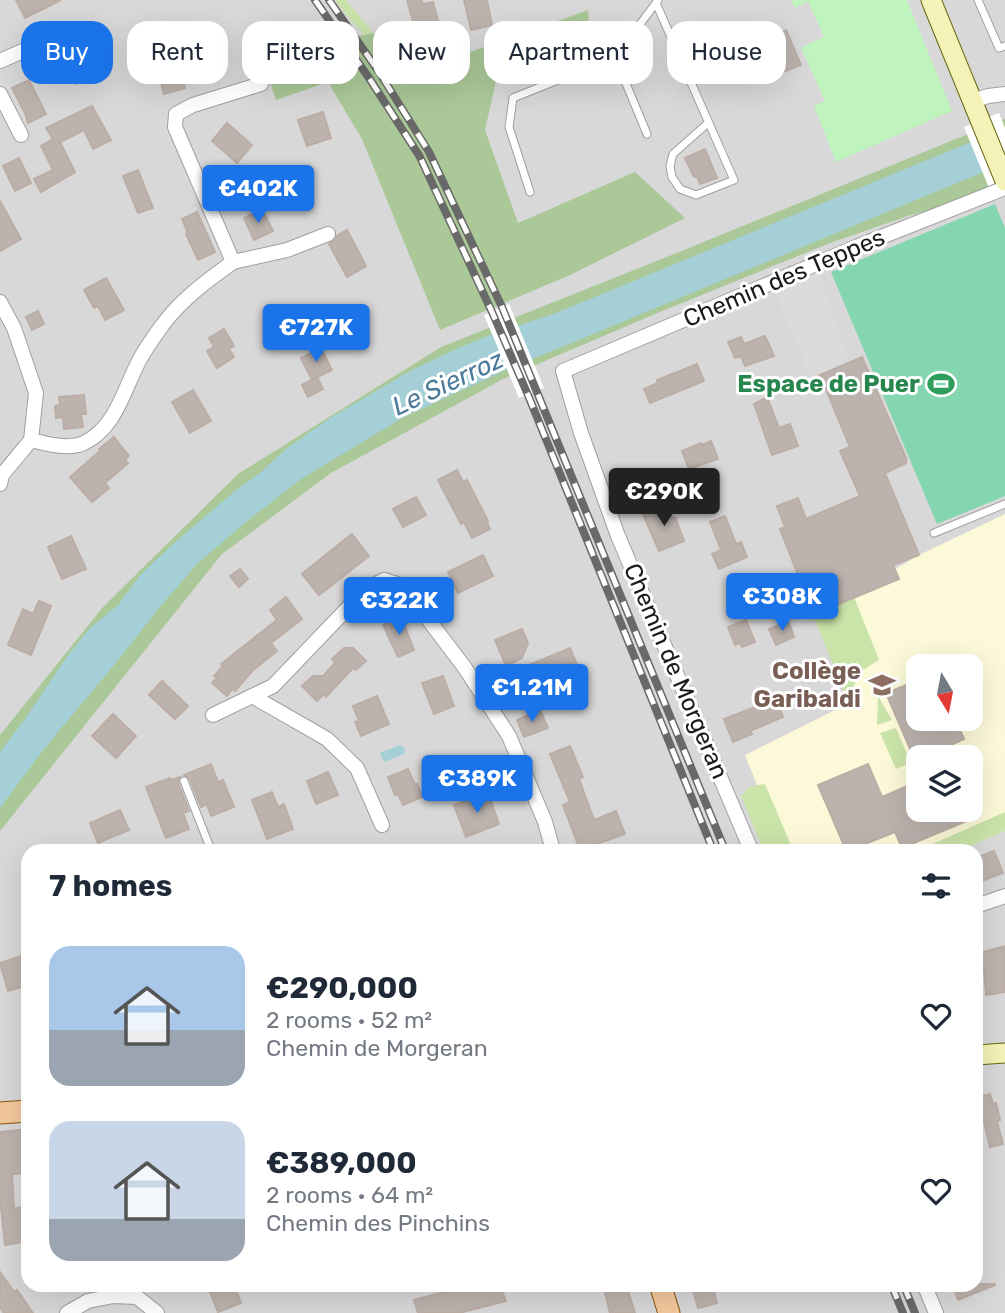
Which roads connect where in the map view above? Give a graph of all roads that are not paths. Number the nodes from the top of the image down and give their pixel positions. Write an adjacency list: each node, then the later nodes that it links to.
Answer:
1 (931, 0): 13 (main road)
2 (978, 0): 5 (lane)
3 (657, 1): 4 (lane); 14 (lane)
4 (642, 21)
5 (1005, 46)
6 (21, 52): 7 (street)
7 (0, 61)
8 (261, 84): 21 (street)
9 (548, 84): 19 (lane)
10 (626, 84): 15 (lane)
11 (0, 93): 16 (street)
12 (1005, 94): 13 (street)
13 (973, 101): 17 (main road)
14 (708, 123): 14 (lane)
15 (647, 134)
16 (21, 135)
17 (1005, 181)
18 (1005, 188): 23 (street, Chemin des Teppes)
19 (530, 192)
20 (328, 234): 21 (street)
21 (233, 262): 24 (street)
22 (0, 302): 24 (street)
23 (563, 371): 34 (street, Chemin de Morgeran)
24 (31, 440): 25 (street)
25 (1, 478)
26 (1005, 504): 27 (lane)
27 (934, 533)
28 (252, 696): 29 (street); 31 (street); 33 (street)
29 (214, 715)
30 (184, 781): 32 (lane)
31 (382, 825)
32 (209, 844)
33 (551, 844)
34 (748, 844)
35 (1005, 896): 36 (street)
36 (983, 904)
37 (1005, 1053): 38 (main road)
38 (983, 1055)
39 (21, 1112): 40 (main road)
40 (0, 1113)
41 (662, 1292): 45 (main road)
42 (927, 1292): 46 (street)
43 (67, 1313): 44 (street)
44 (157, 1313)
45 (668, 1313)
46 (936, 1313)

